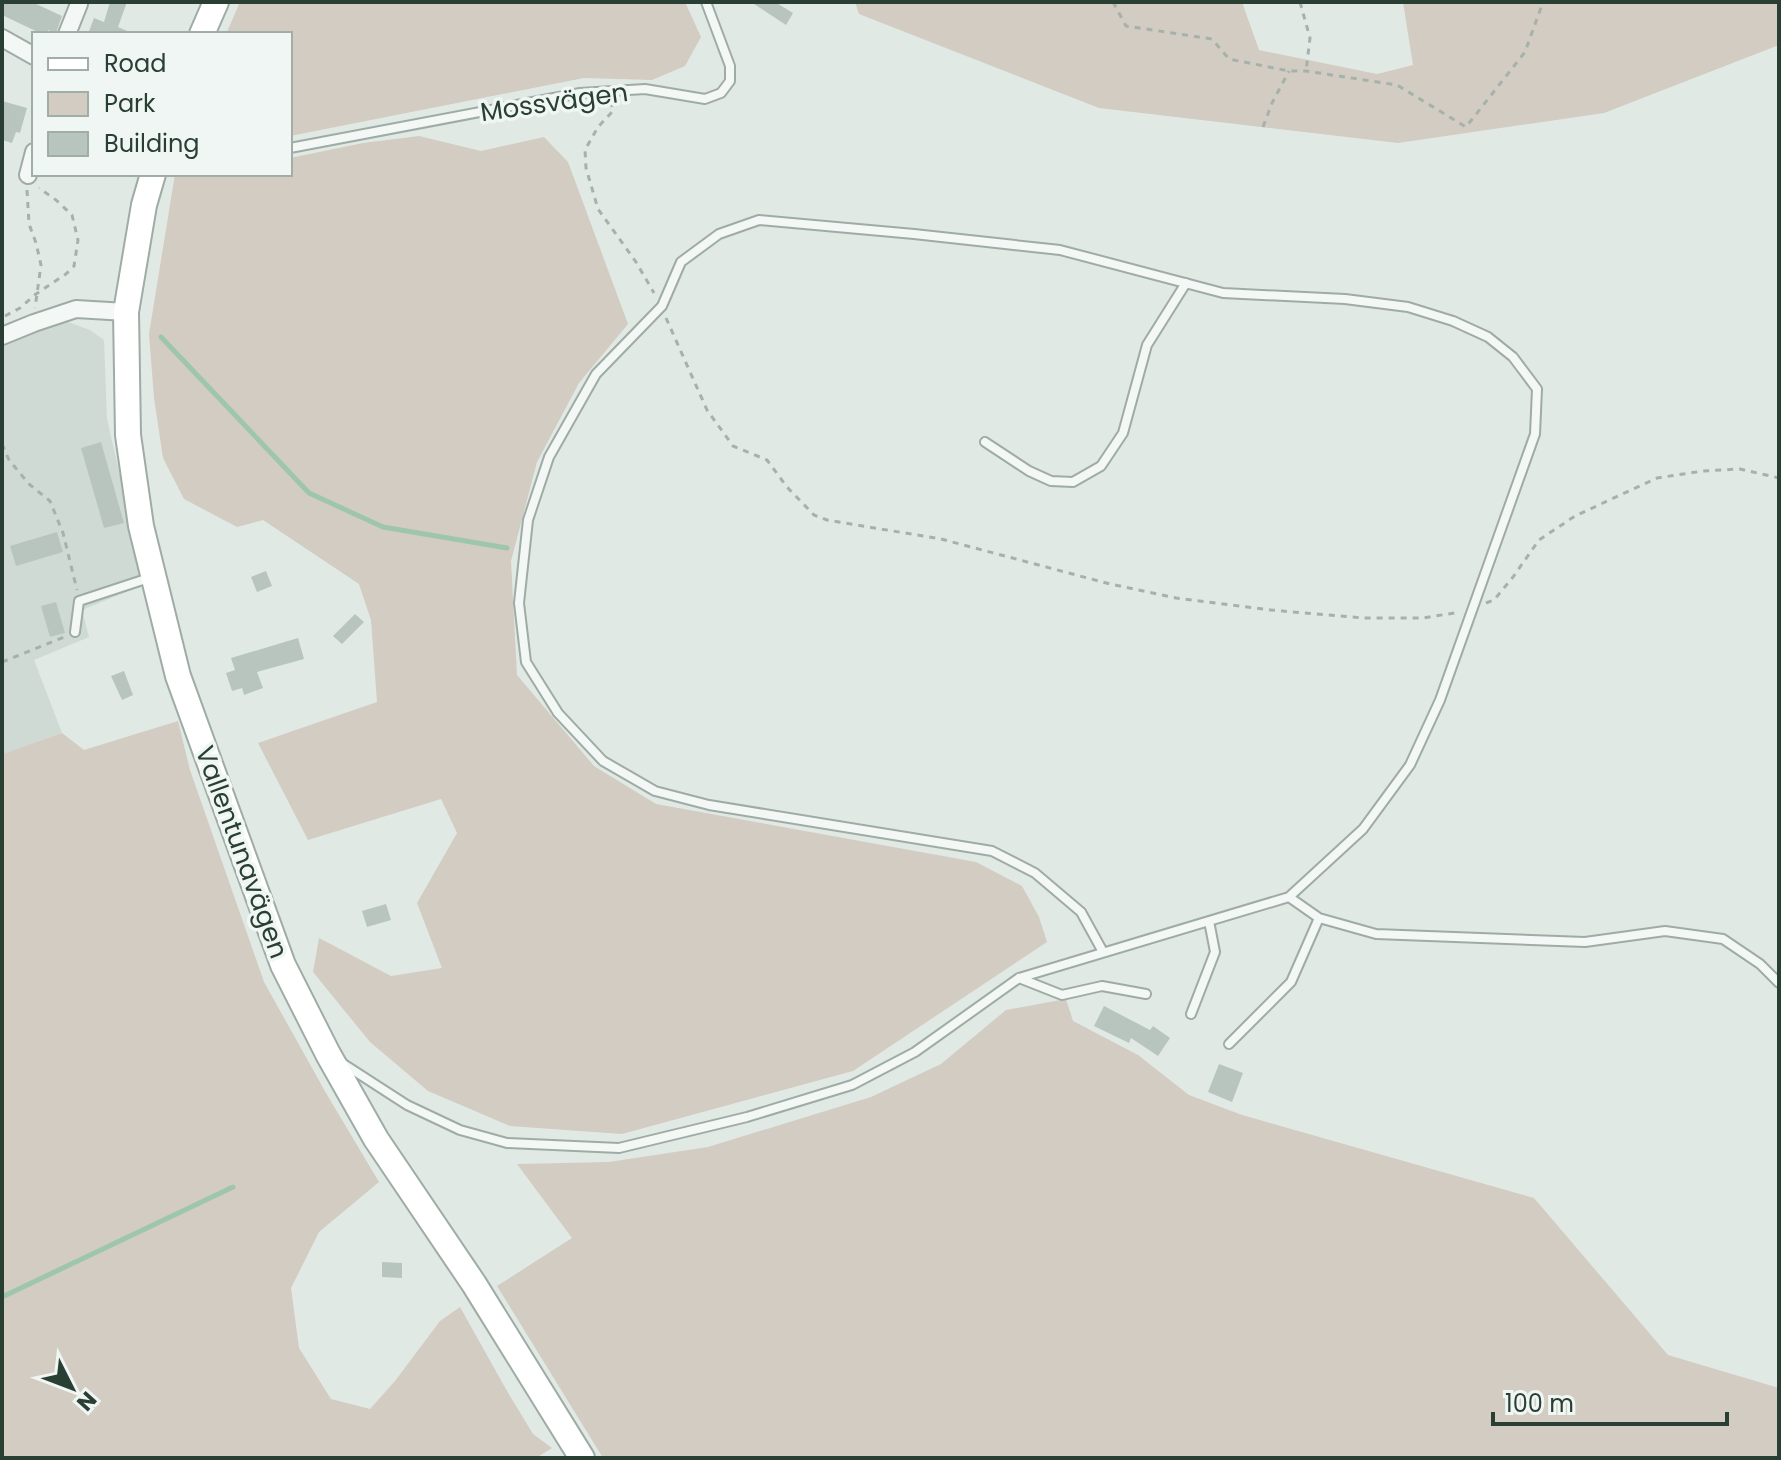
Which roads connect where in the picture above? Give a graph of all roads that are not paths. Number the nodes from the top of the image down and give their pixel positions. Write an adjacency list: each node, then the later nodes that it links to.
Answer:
1 (216, 2): 5 (main road)
2 (706, 2): 8 (lane, Mossvägen)
3 (79, 4): 4 (street)
4 (68, 32)
5 (203, 32)
6 (2, 38): 7 (street)
7 (32, 55)
8 (292, 148)
9 (32, 160): 10 (street)
10 (28, 175)
11 (152, 176): 13 (main road, Vallentunavägen)
12 (1186, 283): 15 (lane); 18 (lane); 21 (lane)
13 (126, 312): 14 (street); 16 (main road, Vallentunavägen)
14 (2, 336)
15 (985, 442)
16 (153, 577): 17 (lane); 27 (main road, Vallentunavägen)
17 (75, 632)
18 (1289, 897): 19 (lane); 20 (lane)
19 (1319, 918): 23 (lane); 26 (lane)
20 (1209, 921): 21 (lane); 25 (lane)
21 (1103, 952): 22 (lane)
22 (1019, 978): 24 (lane); 27 (lane)
23 (1779, 983)
24 (1146, 994)
25 (1191, 1014)
26 (1229, 1044)
27 (328, 1054): 28 (main road, Vallentunavägen)
28 (582, 1458)

